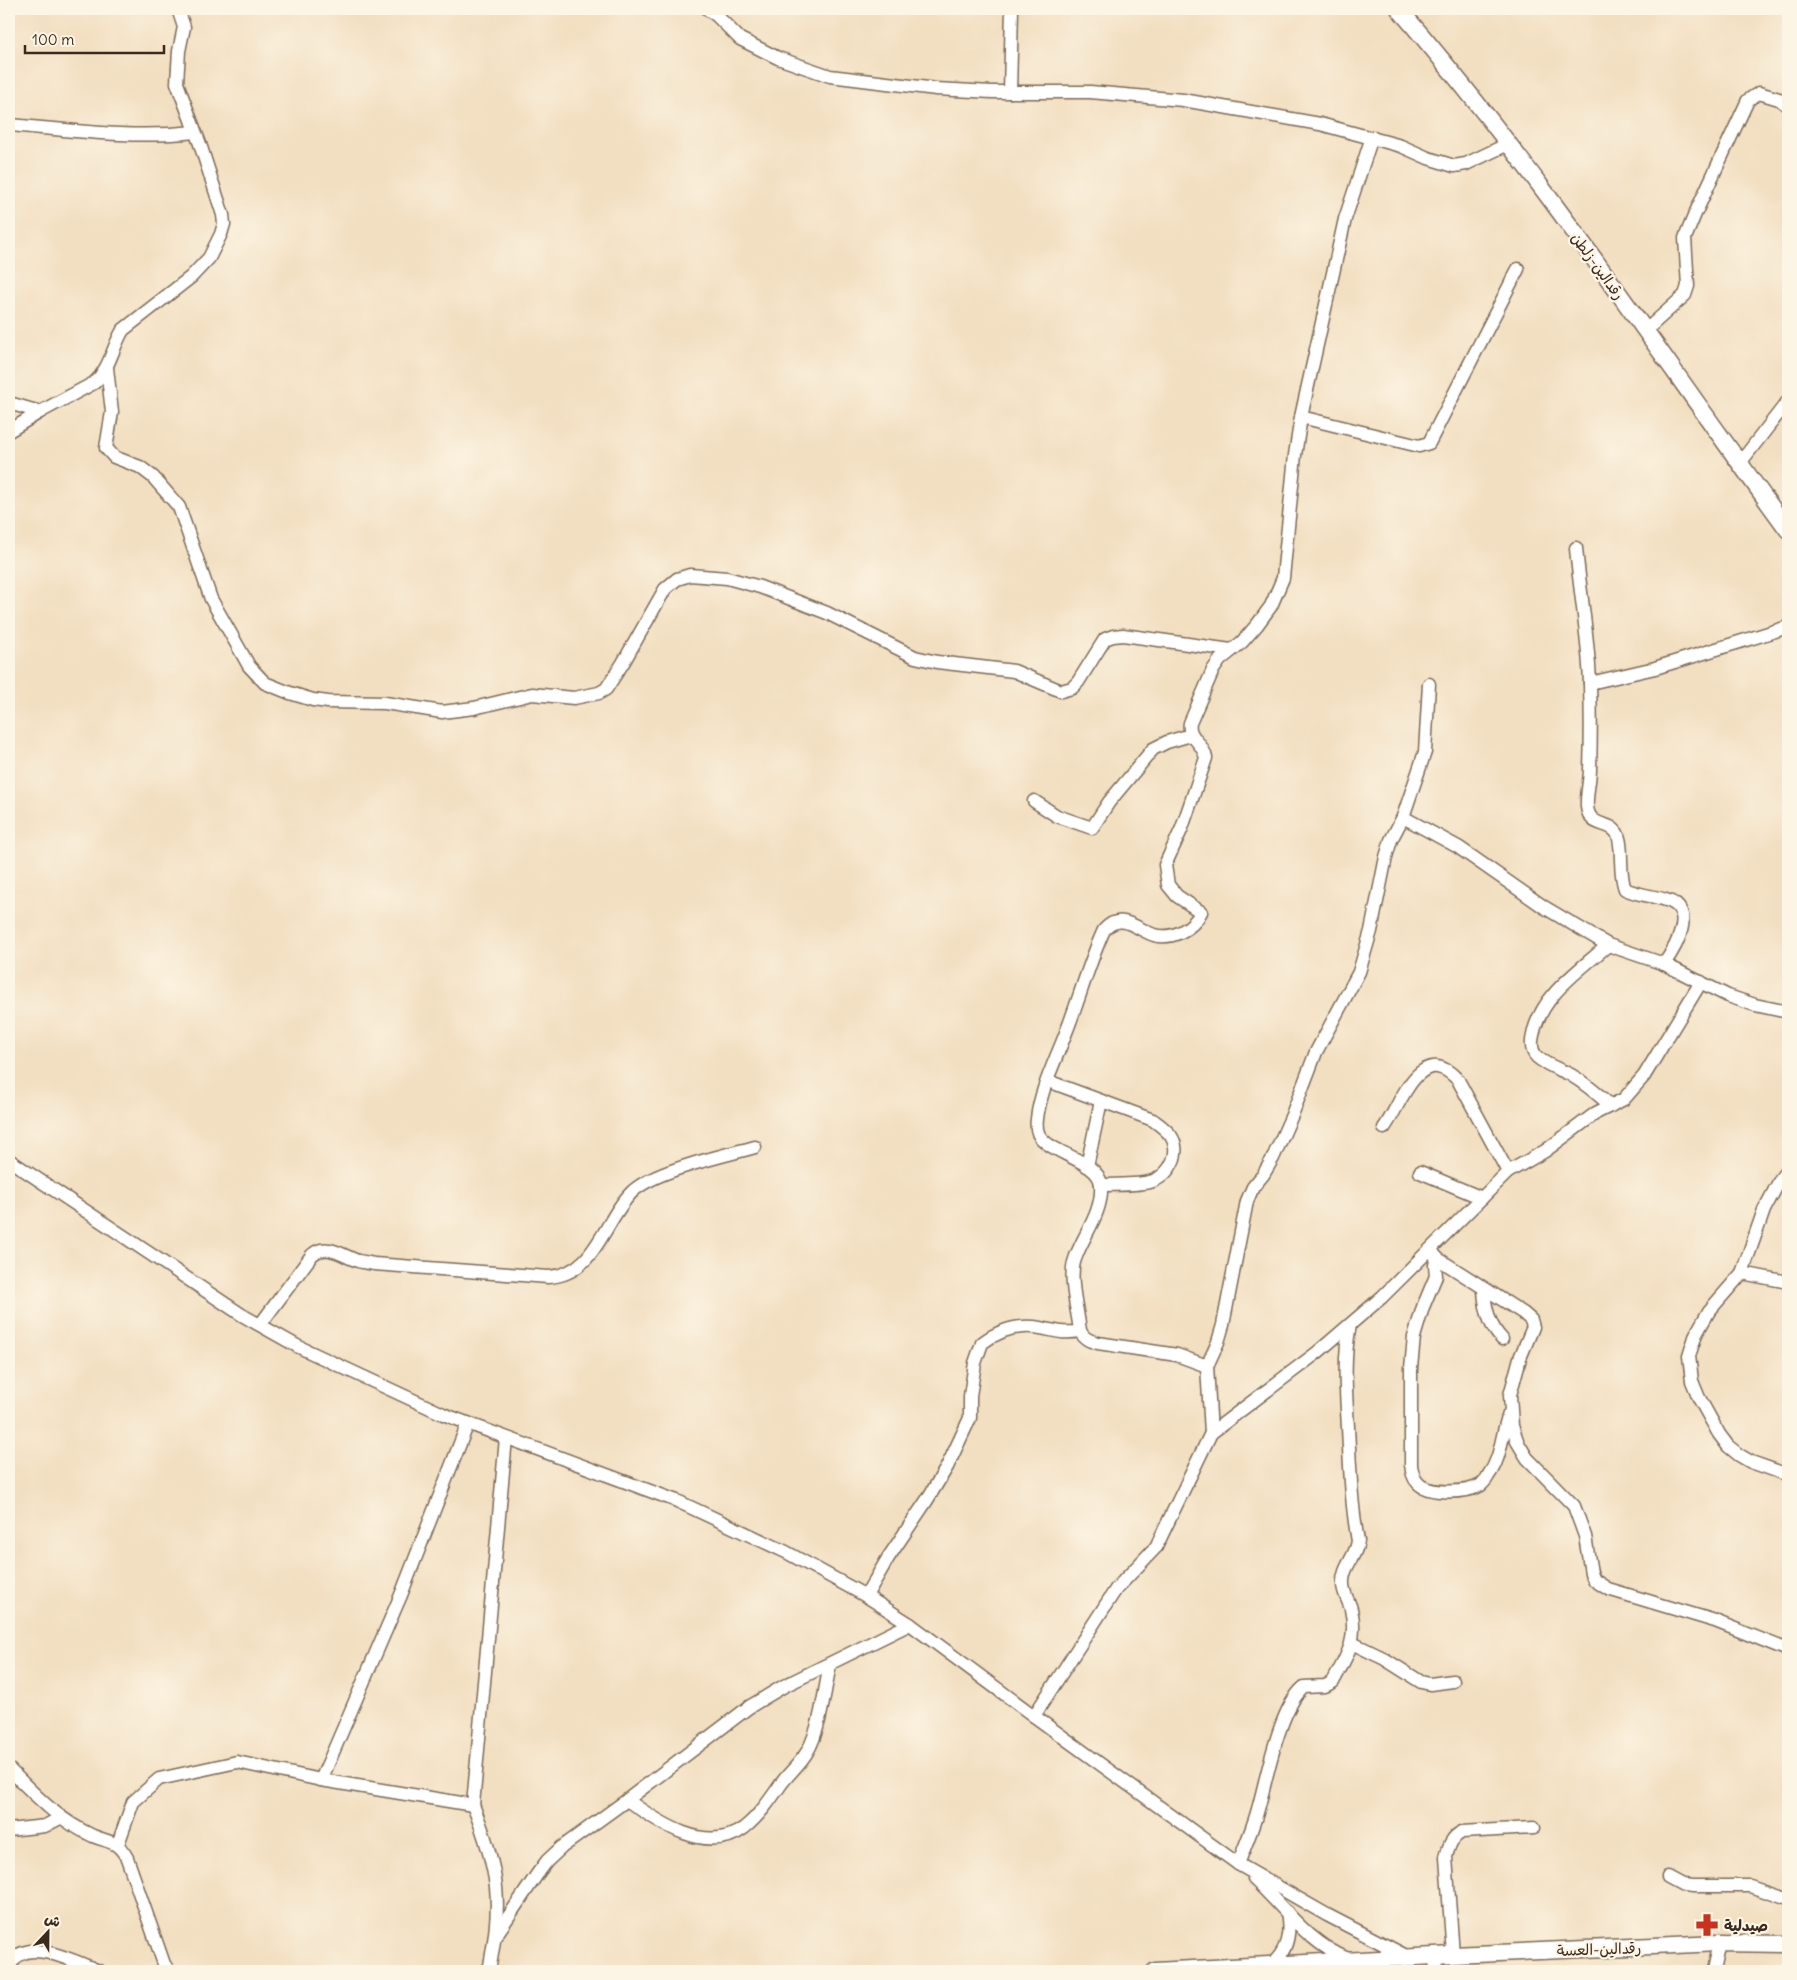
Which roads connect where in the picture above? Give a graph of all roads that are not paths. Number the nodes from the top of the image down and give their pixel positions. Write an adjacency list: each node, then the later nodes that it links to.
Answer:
1 (178, 9): 8 (street)
2 (707, 9): 5 (street)
3 (1012, 9): 5 (street)
4 (1399, 9): 10 (main road, رقدالين-زلطن)
5 (1010, 92): 9 (street)
6 (1788, 106): 12 (street)
7 (9, 124): 8 (street)
8 (194, 132): 13 (street)
9 (1372, 137): 10 (street); 17 (street)
10 (1508, 144): 12 (main road, رقدالين-زلطن)
11 (1518, 269): 17 (street)
12 (1646, 331): 19 (main road, رقدالين-زلطن)
13 (107, 368): 16 (street); 23 (street)
14 (1788, 401): 19 (street)
15 (9, 402): 16 (street)
16 (40, 412): 18 (street)
17 (1301, 417): 23 (street)
18 (9, 432)
19 (1740, 463): 20 (main road, رقدالين-زلطن)
20 (1788, 530)
21 (1576, 548): 24 (street)
22 (1788, 627): 24 (street)
23 (1231, 650): 26 (street)
24 (1590, 683): 30 (street)
25 (1429, 684): 28 (street)
26 (1191, 734): 27 (street); 33 (street)
27 (1034, 801)
28 (1403, 817): 29 (street); 53 (street)
29 (1608, 945): 30 (street); 35 (street)
30 (1664, 964): 31 (street)
31 (1701, 982): 32 (street); 35 (street)
32 (1788, 1012)
33 (1048, 1081): 34 (street); 39 (street)
34 (1101, 1101): 39 (street); 43 (street)
35 (1611, 1106): 42 (street)
36 (1384, 1128): 42 (street)
37 (755, 1147): 49 (street)
38 (9, 1160): 49 (street)
39 (1087, 1166): 43 (street)
40 (1788, 1169): 46 (street)
41 (1420, 1172): 44 (street)
42 (1508, 1172): 44 (street)
43 (1102, 1185): 51 (street)
44 (1482, 1198): 45 (street)
45 (1434, 1254): 48 (street); 50 (street); 54 (street)
46 (1742, 1273): 47 (street); 58 (street)
47 (1788, 1282)
48 (1484, 1290): 52 (street); 54 (street)
49 (260, 1325): 55 (street)
50 (1350, 1325): 56 (street); 61 (street)
51 (1080, 1331): 53 (street); 59 (street)
52 (1502, 1339)
53 (1208, 1366): 56 (street)
54 (1510, 1413): 62 (street)
55 (468, 1423): 57 (street); 67 (street)
56 (1212, 1433): 65 (street)
57 (506, 1438): 59 (street); 69 (street)
58 (1788, 1475)
59 (866, 1596): 60 (street)
60 (910, 1624): 63 (street); 65 (street)
61 (1352, 1644): 64 (street); 74 (street)
62 (1788, 1650)
63 (830, 1664): 68 (street); 68 (street)
64 (1453, 1681)
65 (1034, 1716): 74 (street)
66 (9, 1769): 70 (street)
67 (321, 1780): 69 (street); 73 (street)
68 (627, 1800): 78 (street)
69 (473, 1806): 78 (street)
70 (60, 1818): 72 (street); 73 (street)
71 (1534, 1828): 81 (street)
72 (9, 1830)
73 (118, 1844): 88 (street)
74 (1238, 1864): 77 (street); 82 (street)
75 (1668, 1877): 76 (street)
76 (1788, 1899)
77 (1287, 1912): 83 (street); 85 (street)
78 (495, 1937): 89 (street)
79 (1719, 1943): 80 (main road, رقدالين-العسة); 81 (main road, رقدالين-العسة); 91 (street)
80 (1788, 1944)
81 (1453, 1955): 84 (main road, رقدالين-العسة)
82 (1410, 1958): 83 (main road, رقدالين-العسة); 84 (main road, رقدالين-العسة)
83 (1353, 1961): 85 (main road, رقدالين-العسة)
84 (1435, 1964)
85 (1271, 1965): 90 (main road, رقدالين-العسة)
86 (9, 1969): 87 (street)
87 (99, 1971)
88 (169, 1971)
89 (489, 1971)
90 (1155, 1971)
91 (1713, 1971)

